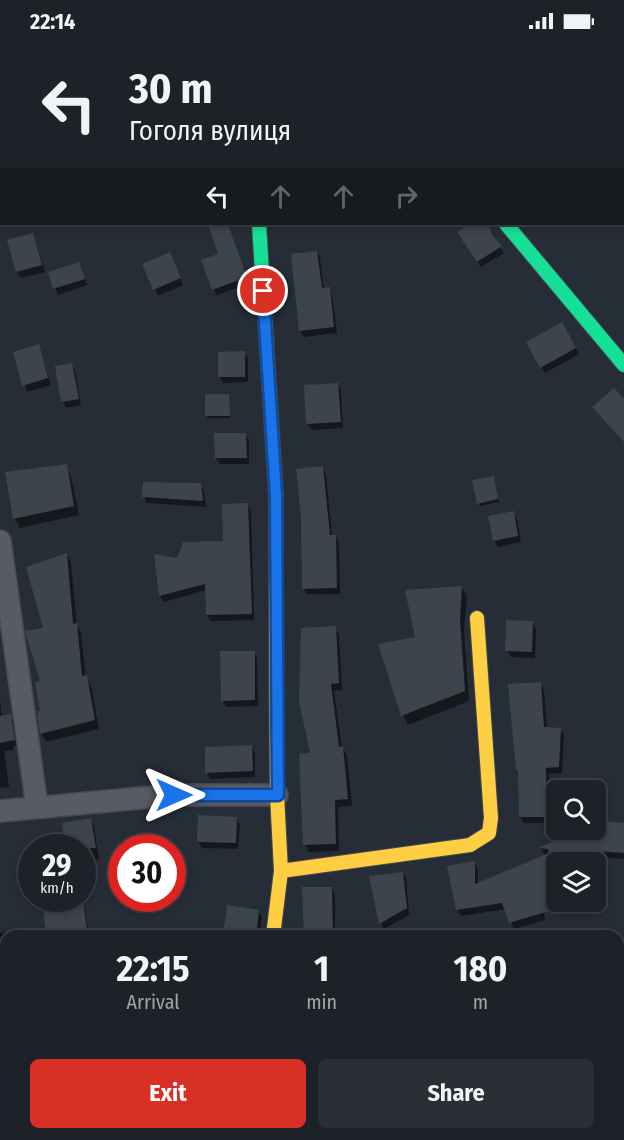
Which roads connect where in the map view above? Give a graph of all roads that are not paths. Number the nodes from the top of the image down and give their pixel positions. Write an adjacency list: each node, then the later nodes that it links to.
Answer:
1 (259, 225): 6 (street)
2 (507, 225): 3 (street)
3 (624, 365)
4 (0, 541): 7 (street)
5 (477, 618): 9 (street)
6 (278, 795): 7 (street); 9 (street)
7 (37, 807): 8 (street)
8 (0, 811)
9 (281, 871): 10 (street)
10 (274, 930)

